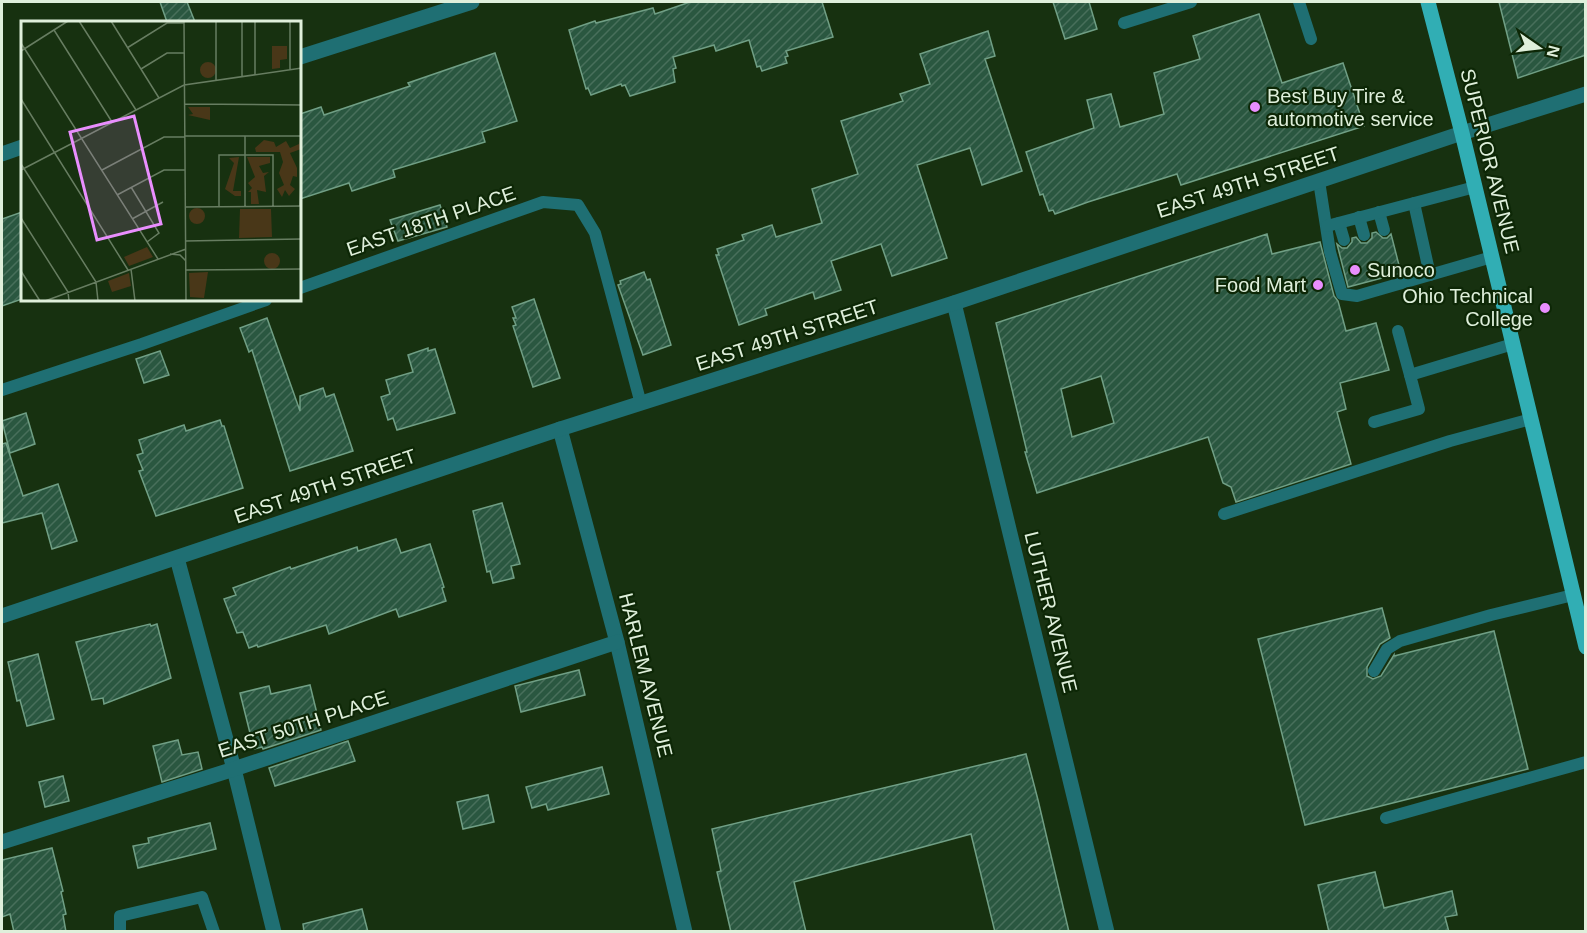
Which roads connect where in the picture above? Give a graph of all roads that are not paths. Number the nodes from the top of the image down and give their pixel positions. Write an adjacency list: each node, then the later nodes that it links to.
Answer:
1 (472, 2): 7 (street)
2 (1191, 2): 5 (lane)
3 (1299, 2): 6 (lane)
4 (1428, 2): 9 (main road, SUPERIOR AVENUE)
5 (1124, 23)
6 (1311, 39)
7 (302, 56)
8 (1586, 94): 9 (street, EAST 49TH STREET)
9 (1462, 133): 12 (street, EAST 49TH STREET); 13 (main road, SUPERIOR AVENUE)
10 (21, 147): 11 (street)
11 (2, 154)
12 (1319, 181): 17 (lane); 25 (street, EAST 49TH STREET)
13 (1475, 187): 14 (lane); 21 (main road, SUPERIOR AVENUE)
14 (1414, 203): 15 (lane); 22 (lane)
15 (1379, 212): 16 (lane); 18 (lane)
16 (1359, 218): 17 (lane); 19 (lane)
17 (1333, 224): 20 (lane); 22 (lane)
18 (1384, 230)
19 (1364, 235)
20 (1344, 240)
21 (1492, 257): 22 (lane); 27 (main road, SUPERIOR AVENUE)
22 (1430, 274)
23 (302, 287): 30 (lane, EAST 18TH PLACE)
24 (260, 302): 29 (lane)
25 (954, 303): 30 (street, EAST 49TH STREET); 50 (street, LUTHER AVENUE)
26 (1398, 332): 28 (lane)
27 (1513, 344): 28 (lane); 31 (main road, SUPERIOR AVENUE)
28 (1410, 375): 32 (lane)
29 (2, 390)
30 (641, 404): 33 (street, EAST 49TH STREET)
31 (1531, 419): 34 (lane); 36 (main road, SUPERIOR AVENUE)
32 (1374, 422)
33 (560, 429): 35 (street, EAST 49TH STREET); 39 (street, HARLEM AVENUE)
34 (1224, 514)
35 (177, 558): 38 (street, EAST 49TH STREET); 43 (street)
36 (1573, 595): 37 (main road, SUPERIOR AVENUE); 41 (lane)
37 (1582, 612): 40 (main road, SUPERIOR AVENUE)
38 (2, 616)
39 (617, 642): 43 (street, EAST 50TH PLACE); 49 (street, HARLEM AVENUE)
40 (1586, 647)
41 (1374, 671)
42 (1586, 762): 44 (lane)
43 (234, 769): 45 (street, EAST 50TH PLACE); 48 (street)
44 (1386, 818)
45 (2, 842)
46 (120, 932): 47 (lane)
47 (214, 932)
48 (274, 932)
49 (685, 932)
50 (1107, 932)

